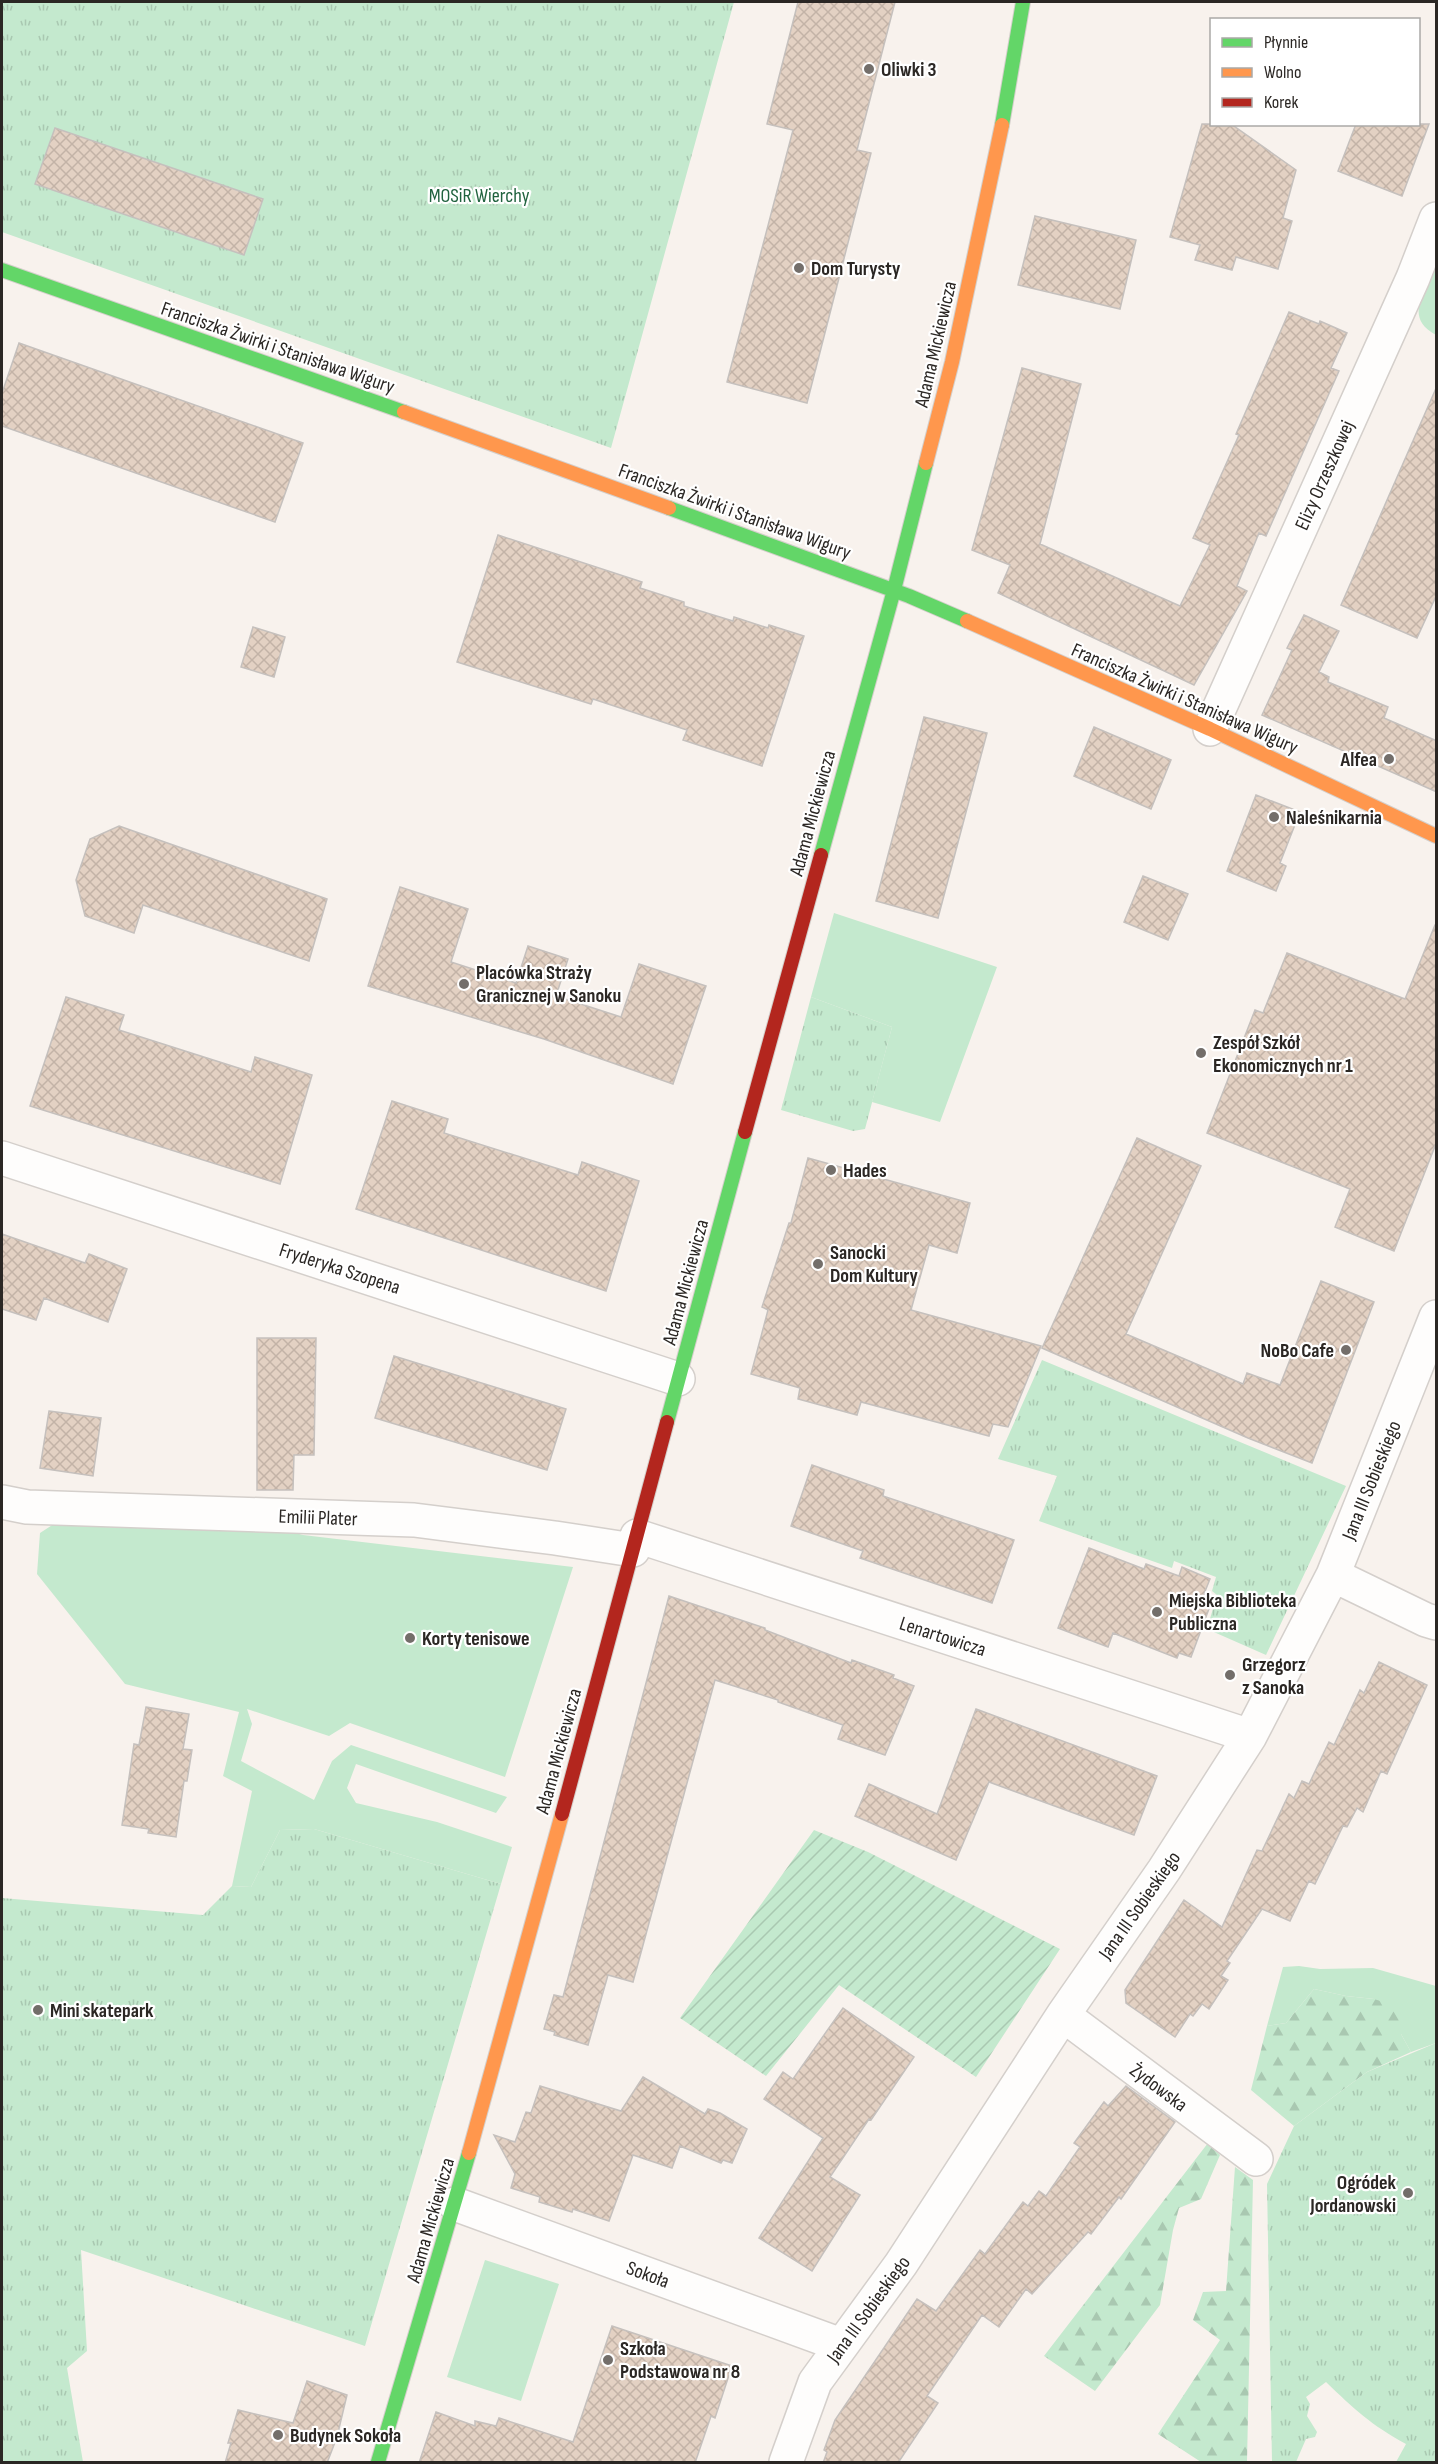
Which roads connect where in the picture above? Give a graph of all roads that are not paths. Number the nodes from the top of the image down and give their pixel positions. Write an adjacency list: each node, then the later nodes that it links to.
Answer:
1 (1023, 2): 3 (street, Adama Mickiewicza)
2 (1030, 43): 3 (street, Adama Mickiewicza)
3 (1006, 106): 6 (street, Adama Mickiewicza)
4 (1437, 219): 7 (street, Elizy Orzeszkowej)
5 (2, 270): 6 (street, Franciszka Żwirki i Stanisława Wigury)
6 (894, 590): 7 (street, Franciszka Żwirki i Stanisława Wigury); 11 (street, Adama Mickiewicza)
7 (1210, 729): 8 (street, Franciszka Żwirki i Stanisława Wigury)
8 (1437, 836)
9 (2, 1158): 11 (street, Fryderyka Szopena)
10 (1437, 1317): 14 (street, Jana III Sobieskiego)
11 (678, 1380): 13 (street, Adama Mickiewicza)
12 (2, 1502): 13 (street, Emilii Plater)
13 (635, 1543): 16 (street, Lenartowicza); 19 (street, Adama Mickiewicza)
14 (1333, 1575): 15 (street); 16 (street, Jana III Sobieskiego)
15 (1437, 1623)
16 (1250, 1736): 17 (street, Jana III Sobieskiego)
17 (1063, 2015): 18 (street, Żydowska); 20 (street, Jana III Sobieskiego)
18 (1256, 2159)
19 (455, 2204): 20 (street, Sokoła); 21 (street, Adama Mickiewicza)
20 (842, 2345): 22 (street, Jana III Sobieskiego)
21 (378, 2463)
22 (786, 2463)

